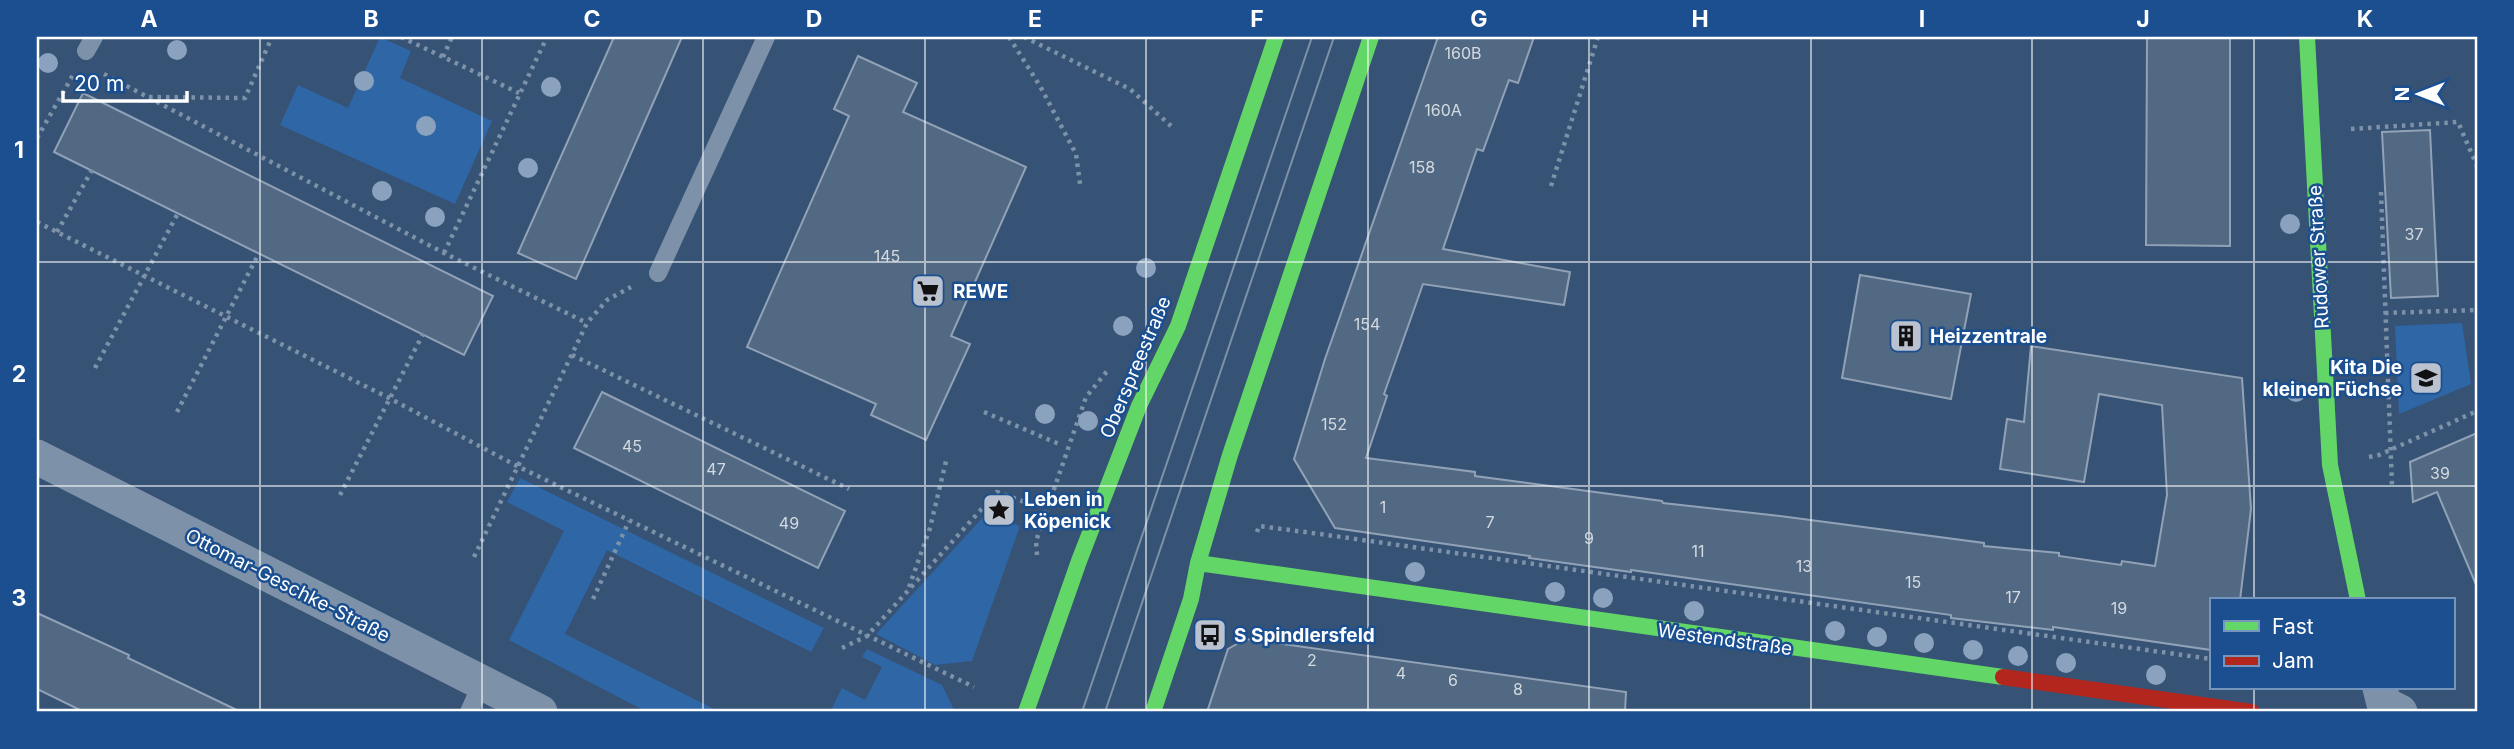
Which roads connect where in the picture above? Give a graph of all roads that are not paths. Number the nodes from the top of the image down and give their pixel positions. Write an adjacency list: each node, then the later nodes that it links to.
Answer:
1 (766, 37): 5 (lane)
2 (1276, 37): 11 (street, Oberspreestraße)
3 (1371, 37): 7 (street)
4 (2307, 37): 8 (street, Rudower Straße)
5 (658, 273)
6 (37, 457): 9 (street, Ottomar-Geschke-Straße)
7 (1198, 563): 12 (street); 13 (street, Westendstraße)
8 (2358, 598)
9 (475, 698): 10 (street, Ottomar-Geschke-Straße)
10 (540, 712)
11 (1026, 712)
12 (1153, 712)
13 (2252, 712)

